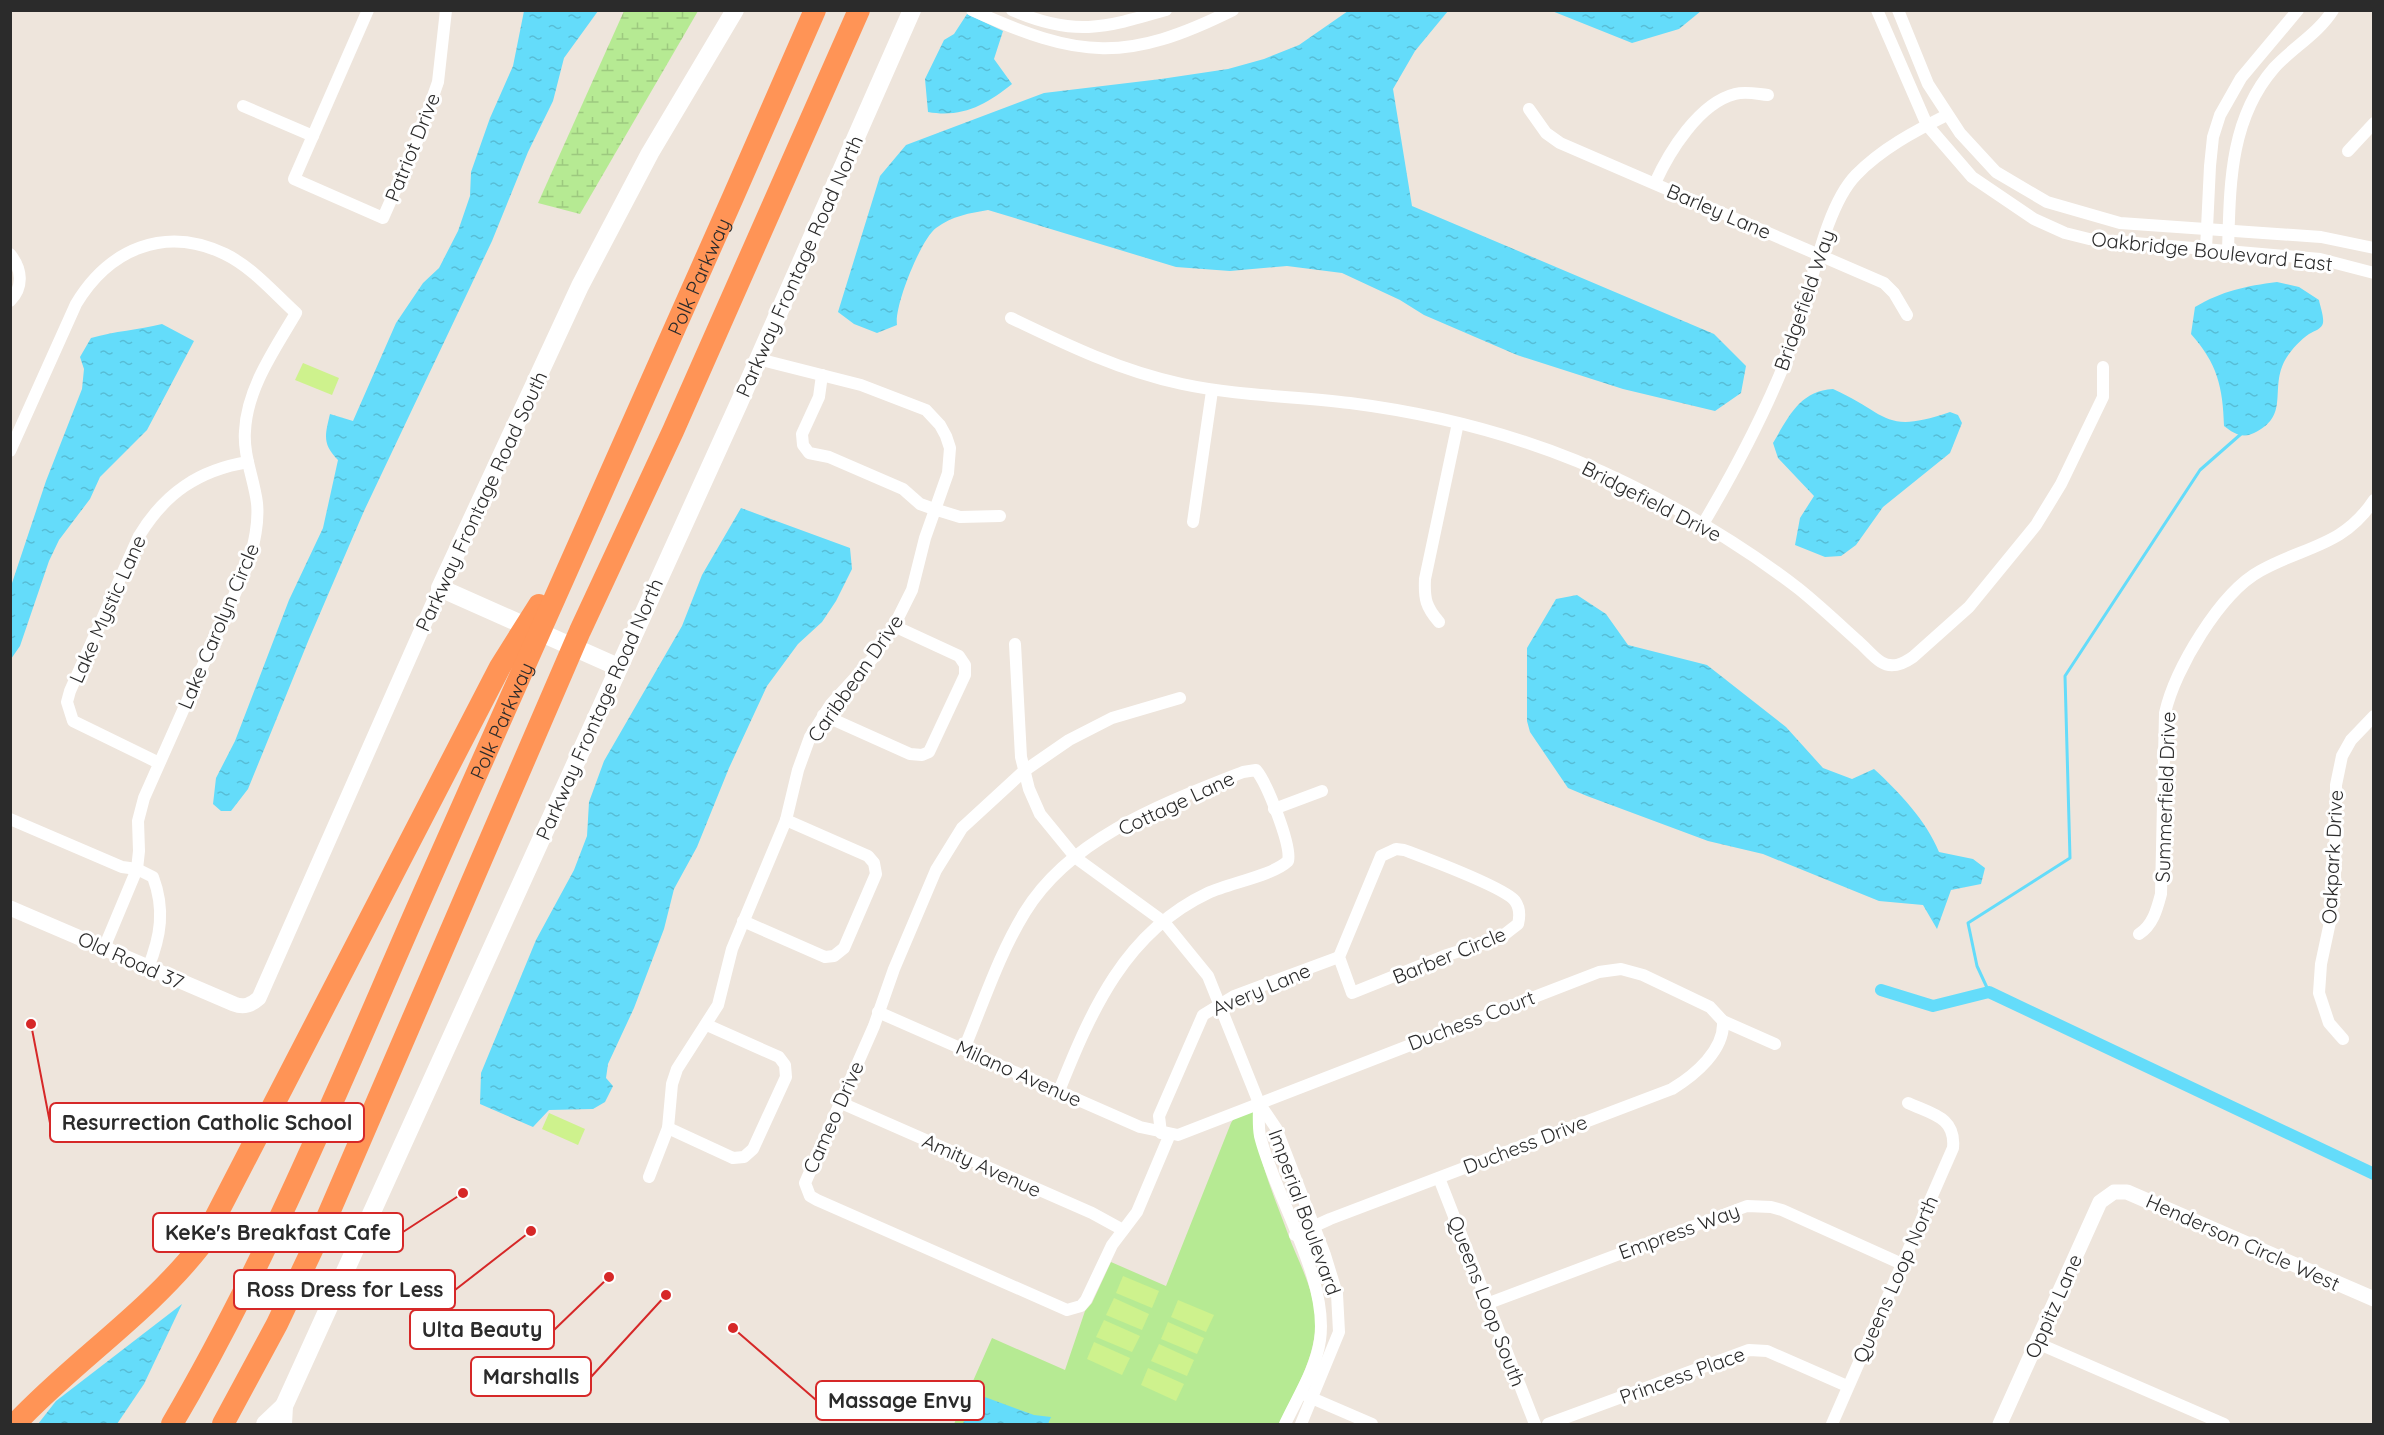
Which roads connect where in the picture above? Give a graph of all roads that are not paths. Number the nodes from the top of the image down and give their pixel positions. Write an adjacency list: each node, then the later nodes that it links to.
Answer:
1 (368, 10): 22 (street, Patriot Drive)
2 (446, 10): 22 (street, Patriot Drive)
3 (735, 10): 49 (main road, Parkway Frontage Road South)
4 (815, 10): 54 (highway, Polk Parkway)
5 (859, 10): 23 (highway, Polk Parkway)
6 (875, 10): 23 (highway)
7 (912, 10): 37 (main road, Parkway Frontage Road North)
8 (972, 10): 10 (street)
9 (1166, 10): 15 (street)
10 (1233, 10)
11 (1877, 10): 21 (street, Oakbridge Boulevard East)
12 (1898, 10): 19 (street, Oakbridge Boulevard East)
13 (2298, 10): 26 (street)
14 (2333, 10): 27 (street)
15 (1012, 11)
16 (1768, 95): 25 (street)
17 (243, 106): 22 (street)
18 (1528, 109): 25 (street, Barley Lane)
19 (1947, 115): 21 (street, Bridgefield Way); 26 (street, Oakbridge Boulevard East)
20 (2373, 123): 24 (street)
21 (1927, 125): 28 (street, Oakbridge Boulevard East); 32 (street, Bridgefield Way)
22 (313, 136)
23 (798, 147): 103 (highway, Polk Parkway)
24 (2348, 151)
25 (1654, 183): 32 (street, Barley Lane)
26 (2206, 228): 27 (street, Oakbridge Boulevard East); 28 (street)
27 (2229, 230): 29 (street, Oakbridge Boulevard East); 30 (street)
28 (2206, 249): 30 (street, Oakbridge Boulevard East)
29 (2373, 249)
30 (2228, 251): 33 (street, Oakbridge Boulevard East)
31 (10, 254): 34 (street)
32 (1820, 254): 35 (street, Barley Lane); 48 (street, Bridgefield Way)
33 (2373, 273)
34 (10, 301)
35 (1907, 315)
36 (1011, 318): 40 (street, Bridgefield Drive)
37 (758, 359): 39 (street, Caribbean Drive); 53 (main road, Parkway Frontage Road North)
38 (2103, 367): 48 (street, Bridgefield Drive)
39 (822, 375): 45 (street, Caribbean Drive); 45 (street)
40 (1212, 391): 41 (street, Bridgefield Drive); 47 (street)
41 (1458, 423): 48 (street, Bridgefield Drive); 50 (street)
42 (10, 451): 43 (street, Lake Carolyn Circle)
43 (248, 462): 58 (street, Lake Carolyn Circle); 58 (street, Lake Mystic Lane)
44 (2373, 500): 69 (street, Summerfield Drive)
45 (934, 509): 46 (street); 51 (street, Caribbean Drive)
46 (1000, 516)
47 (1193, 522)
48 (1703, 524)
49 (440, 588): 53 (main road); 73 (street, Parkway Frontage Road South)
50 (1438, 622)
51 (894, 626): 56 (street, Caribbean Drive); 56 (street)
52 (1015, 644): 59 (street, Imperial Boulevard)
53 (618, 667): 100 (main road, Parkway Frontage Road North)
54 (510, 672): 101 (highway); 102 (highway, Polk Parkway)
55 (1180, 698): 59 (street, Cameo Drive)
56 (823, 715): 63 (street, Caribbean Drive)
57 (2373, 716): 78 (street, Oakpark Drive)
58 (159, 763): 65 (street, Lake Carolyn Circle)
59 (1024, 771): 64 (street, Imperial Boulevard); 75 (street, Cameo Drive)
60 (1322, 791): 61 (street)
61 (1275, 809): 64 (street, Cottage Lane); 68 (street)
62 (10, 819): 65 (street)
63 (786, 820): 67 (street, Caribbean Drive); 67 (street)
64 (1076, 858): 68 (street, Imperial Boulevard); 80 (street, Cottage Lane)
65 (137, 869): 70 (street, Lake Carolyn Circle); 72 (street)
66 (10, 908): 70 (street, Old Road 37)
67 (743, 921): 77 (street, Caribbean Drive)
68 (1164, 922): 74 (street, Imperial Boulevard); 81 (street)
69 (2139, 934)
70 (104, 948): 72 (street, Old Road 37)
71 (1339, 957): 71 (street, Barber Circle); 74 (street, Avery Lane)
72 (148, 968): 73 (street, Old Road 37)
73 (252, 1004)
74 (1219, 1004): 83 (street, Imperial Boulevard); 86 (street, Avery Lane)
75 (878, 1012): 80 (street, Milano Avenue); 82 (street, Cameo Drive)
76 (1723, 1021): 79 (street, Duchess Court); 83 (street, Duchess Court); 88 (street, Duchess Drive)
77 (707, 1025): 85 (street, Caribbean Drive); 85 (street)
78 (2343, 1039)
79 (1775, 1044)
80 (964, 1049): 81 (street, Milano Avenue)
81 (1059, 1091): 86 (street, Milano Avenue)
82 (839, 1102): 91 (street, Amity Avenue); 91 (street, Cameo Drive)
83 (1259, 1103): 86 (street, Duchess Court); 90 (street, Imperial Boulevard); 92 (street, Imperial Boulevard)
84 (1908, 1103): 93 (street, Queens Loop North)
85 (668, 1128): 87 (street, Caribbean Drive)
86 (1166, 1134): 91 (street, Cameo Drive)
87 (649, 1177)
88 (1439, 1178): 90 (street, Duchess Drive); 95 (street, Queens Loop South)
89 (2111, 1193): 94 (street, Henderson Circle West); 96 (street, Oppitz Lane)
90 (1314, 1226): 92 (street, Duchess Drive); 99 (street, Imperial Boulevard)
91 (1123, 1230)
92 (1296, 1235): 98 (street, Imperial Boulevard)
93 (1902, 1263): 95 (street, Empress Way); 97 (street, Queens Loop North)
94 (2373, 1299)
95 (1489, 1303): 109 (street, Queens Loop South)
96 (2037, 1343): 112 (street, Oppitz Lane); 113 (street)
97 (1848, 1386): 110 (street, Princess Place); 111 (street, Queens Loop North)
98 (1300, 1393): 99 (street); 106 (street, Imperial Boulevard)
99 (1313, 1398): 107 (street, Imperial Boulevard); 108 (street)
100 (284, 1406): 104 (main road, Parkway Frontage Road North); 105 (main road, Parkway Frontage Road North)
101 (15, 1425)
102 (172, 1425)
103 (223, 1425)
104 (265, 1425)
105 (283, 1425)
106 (1285, 1425)
107 (1301, 1425)
108 (1372, 1425)
109 (1535, 1425)
110 (1548, 1425)
111 (1832, 1425)
112 (2000, 1425)
113 (2224, 1425)

